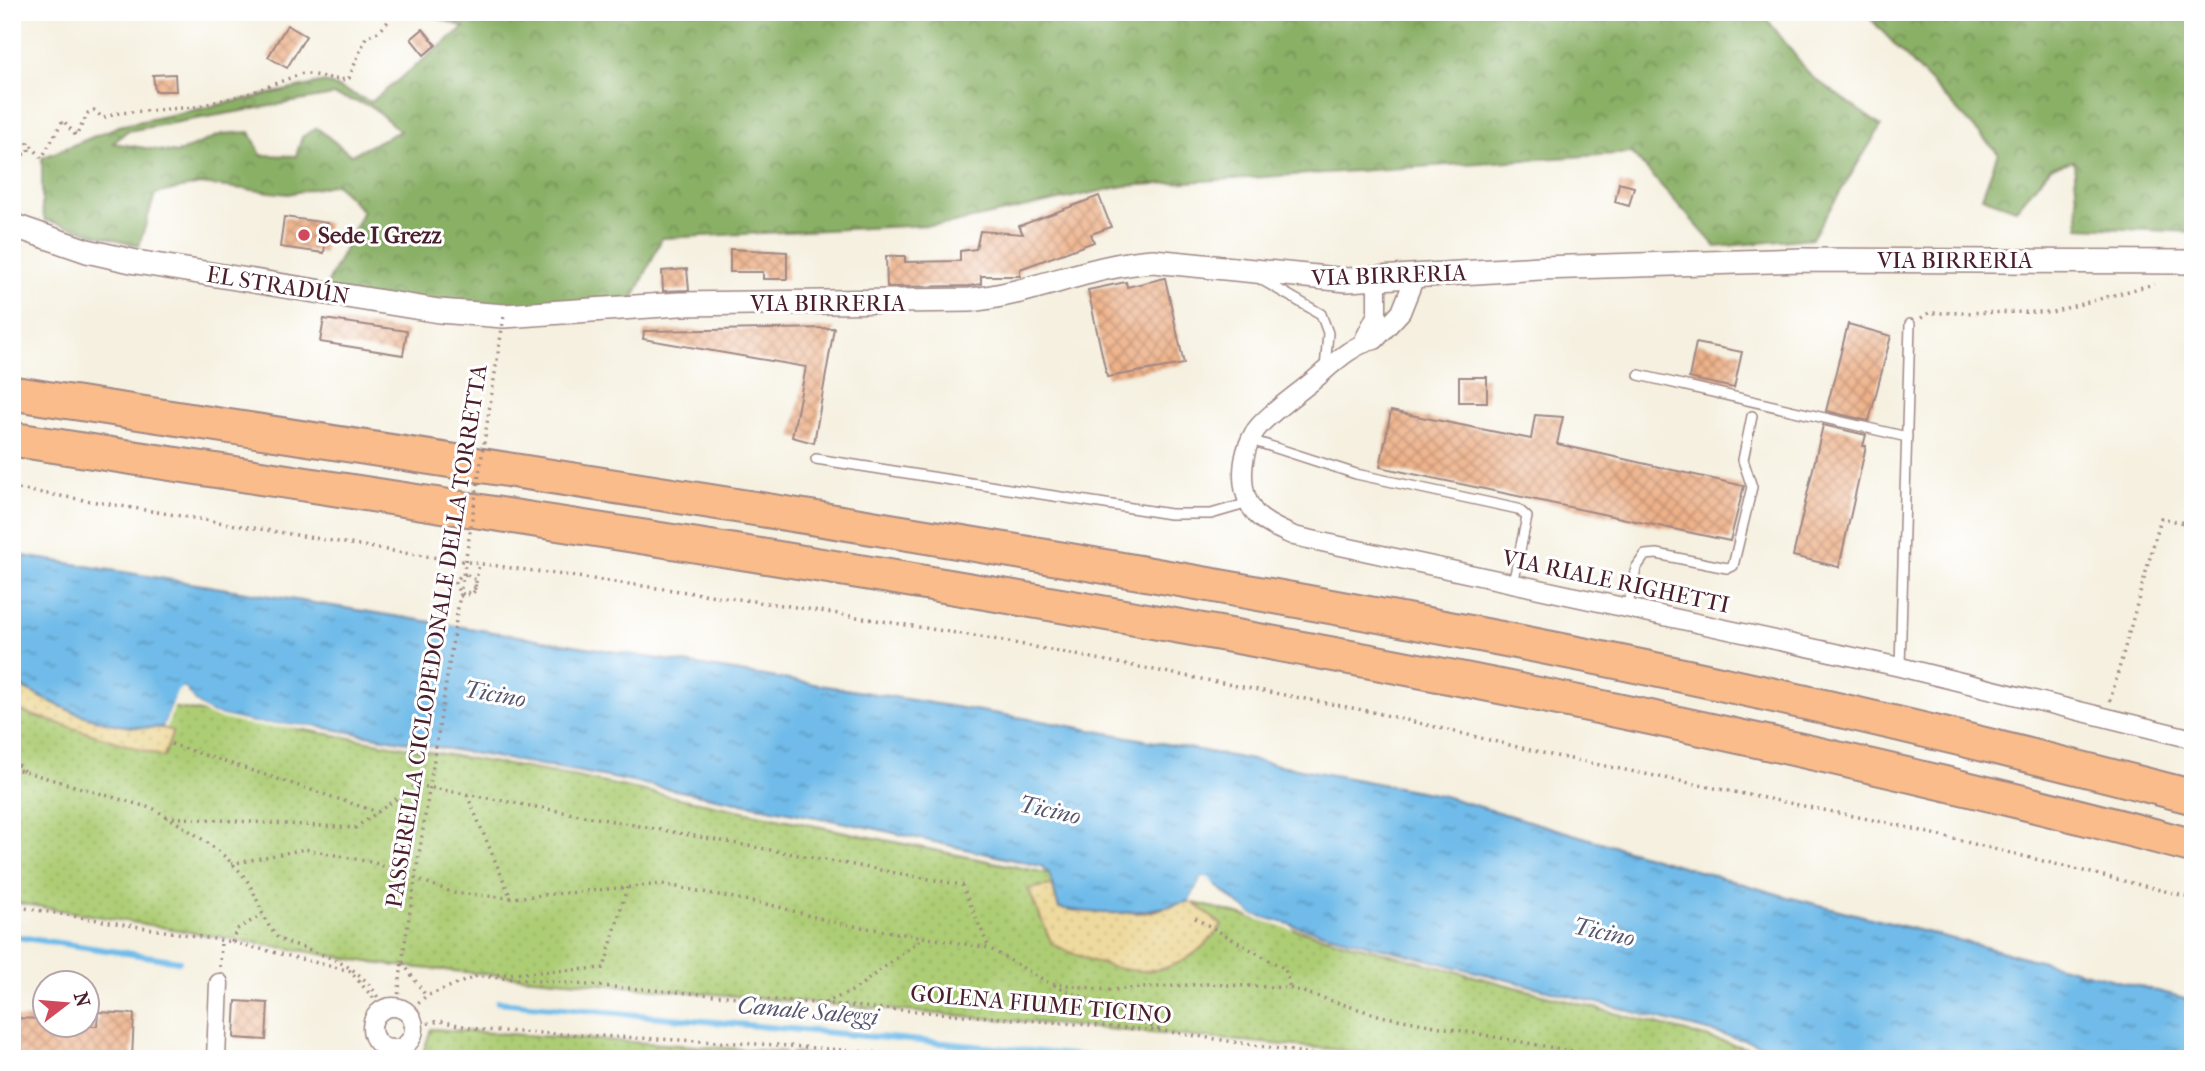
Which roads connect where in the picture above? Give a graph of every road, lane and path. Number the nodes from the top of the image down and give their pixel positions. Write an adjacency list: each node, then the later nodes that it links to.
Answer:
1 (396, 12): 2 (path)
2 (12, 153)
3 (12, 225): 10 (street, EL STRADÚN)
4 (2193, 262): 6 (street, VIA BIRRERIA)
5 (1247, 271): 7 (street, VIA BIRRERIA); 9 (street, VIA BIRRERIA); 13 (lane)
6 (1415, 277): 7 (street, VIA BIRRERIA); 12 (street)
7 (1377, 280): 12 (street)
8 (2155, 284): 11 (path)
9 (548, 313): 10 (street, EL STRADÚN)
10 (504, 316): 26 (path, PASSERELLA CICLOPEDONALE DELLA TORRETTA, bridge)
11 (1910, 324): 17 (lane)
12 (1363, 342): 13 (street)
13 (1325, 371): 19 (street)
14 (1639, 375): 17 (lane)
15 (12, 393): 36 (highway)
16 (1752, 416): 27 (lane)
17 (1908, 437): 28 (lane)
18 (12, 439): 39 (highway)
19 (1251, 440): 22 (street); 25 (lane)
20 (816, 459): 22 (lane)
21 (12, 488): 24 (path)
22 (1249, 503): 25 (street, VIA RIALE RIGHETTI)
23 (2193, 525): 29 (path)
24 (479, 563): 26 (path, bridge); 43 (path)
25 (1513, 584): 27 (street, VIA RIALE RIGHETTI)
26 (460, 596): 51 (path, PASSERELLA CICLOPEDONALE DELLA TORRETTA, bridge)
27 (1627, 609): 28 (street, VIA RIALE RIGHETTI)
28 (1900, 667): 29 (street, VIA RIALE RIGHETTI)
29 (2106, 717): 30 (street, VIA RIALE RIGHETTI)
30 (2193, 739)
31 (171, 744): 37 (path)
32 (12, 760): 34 (path)
33 (12, 768): 34 (path)
34 (25, 772): 38 (path)
35 (467, 795): 37 (path); 42 (path); 50 (path)
36 (2193, 797)
37 (378, 812): 38 (path)
38 (166, 817): 40 (path)
39 (2193, 846)
40 (231, 864): 42 (path); 45 (path)
41 (627, 887): 42 (path); 47 (path); 52 (path)
42 (510, 898)
43 (2193, 898)
44 (12, 906): 48 (path)
45 (262, 915): 49 (path); 58 (path)
46 (1195, 918): 55 (path)
47 (924, 938): 50 (path); 57 (path)
48 (221, 940): 49 (path); 54 (path)
49 (232, 942): 58 (path)
50 (989, 948): 53 (path)
51 (402, 962): 56 (path); 58 (path, PASSERELLA CICLOPEDONALE DELLA TORRETTA)
52 (477, 976): 56 (path, GOLENA FIUME TICINO); 57 (path, GOLENA FIUME TICINO)
53 (1049, 983): 55 (path); 59 (path)
54 (219, 984): 62 (street)
55 (1290, 988): 66 (path)
56 (426, 996): 58 (path, GOLENA FIUME TICINO)
57 (823, 1004): 59 (path, GOLENA FIUME TICINO)
58 (401, 1014): 61 (street); 61 (street); 63 (path)
59 (1164, 1031): 60 (path, GOLENA FIUME TICINO)
60 (1314, 1053): 64 (path); 65 (path, GOLENA FIUME TICINO)
61 (392, 1054)
62 (216, 1059)
63 (956, 1059)
64 (1320, 1059)
65 (1344, 1059)
66 (1614, 1059)

